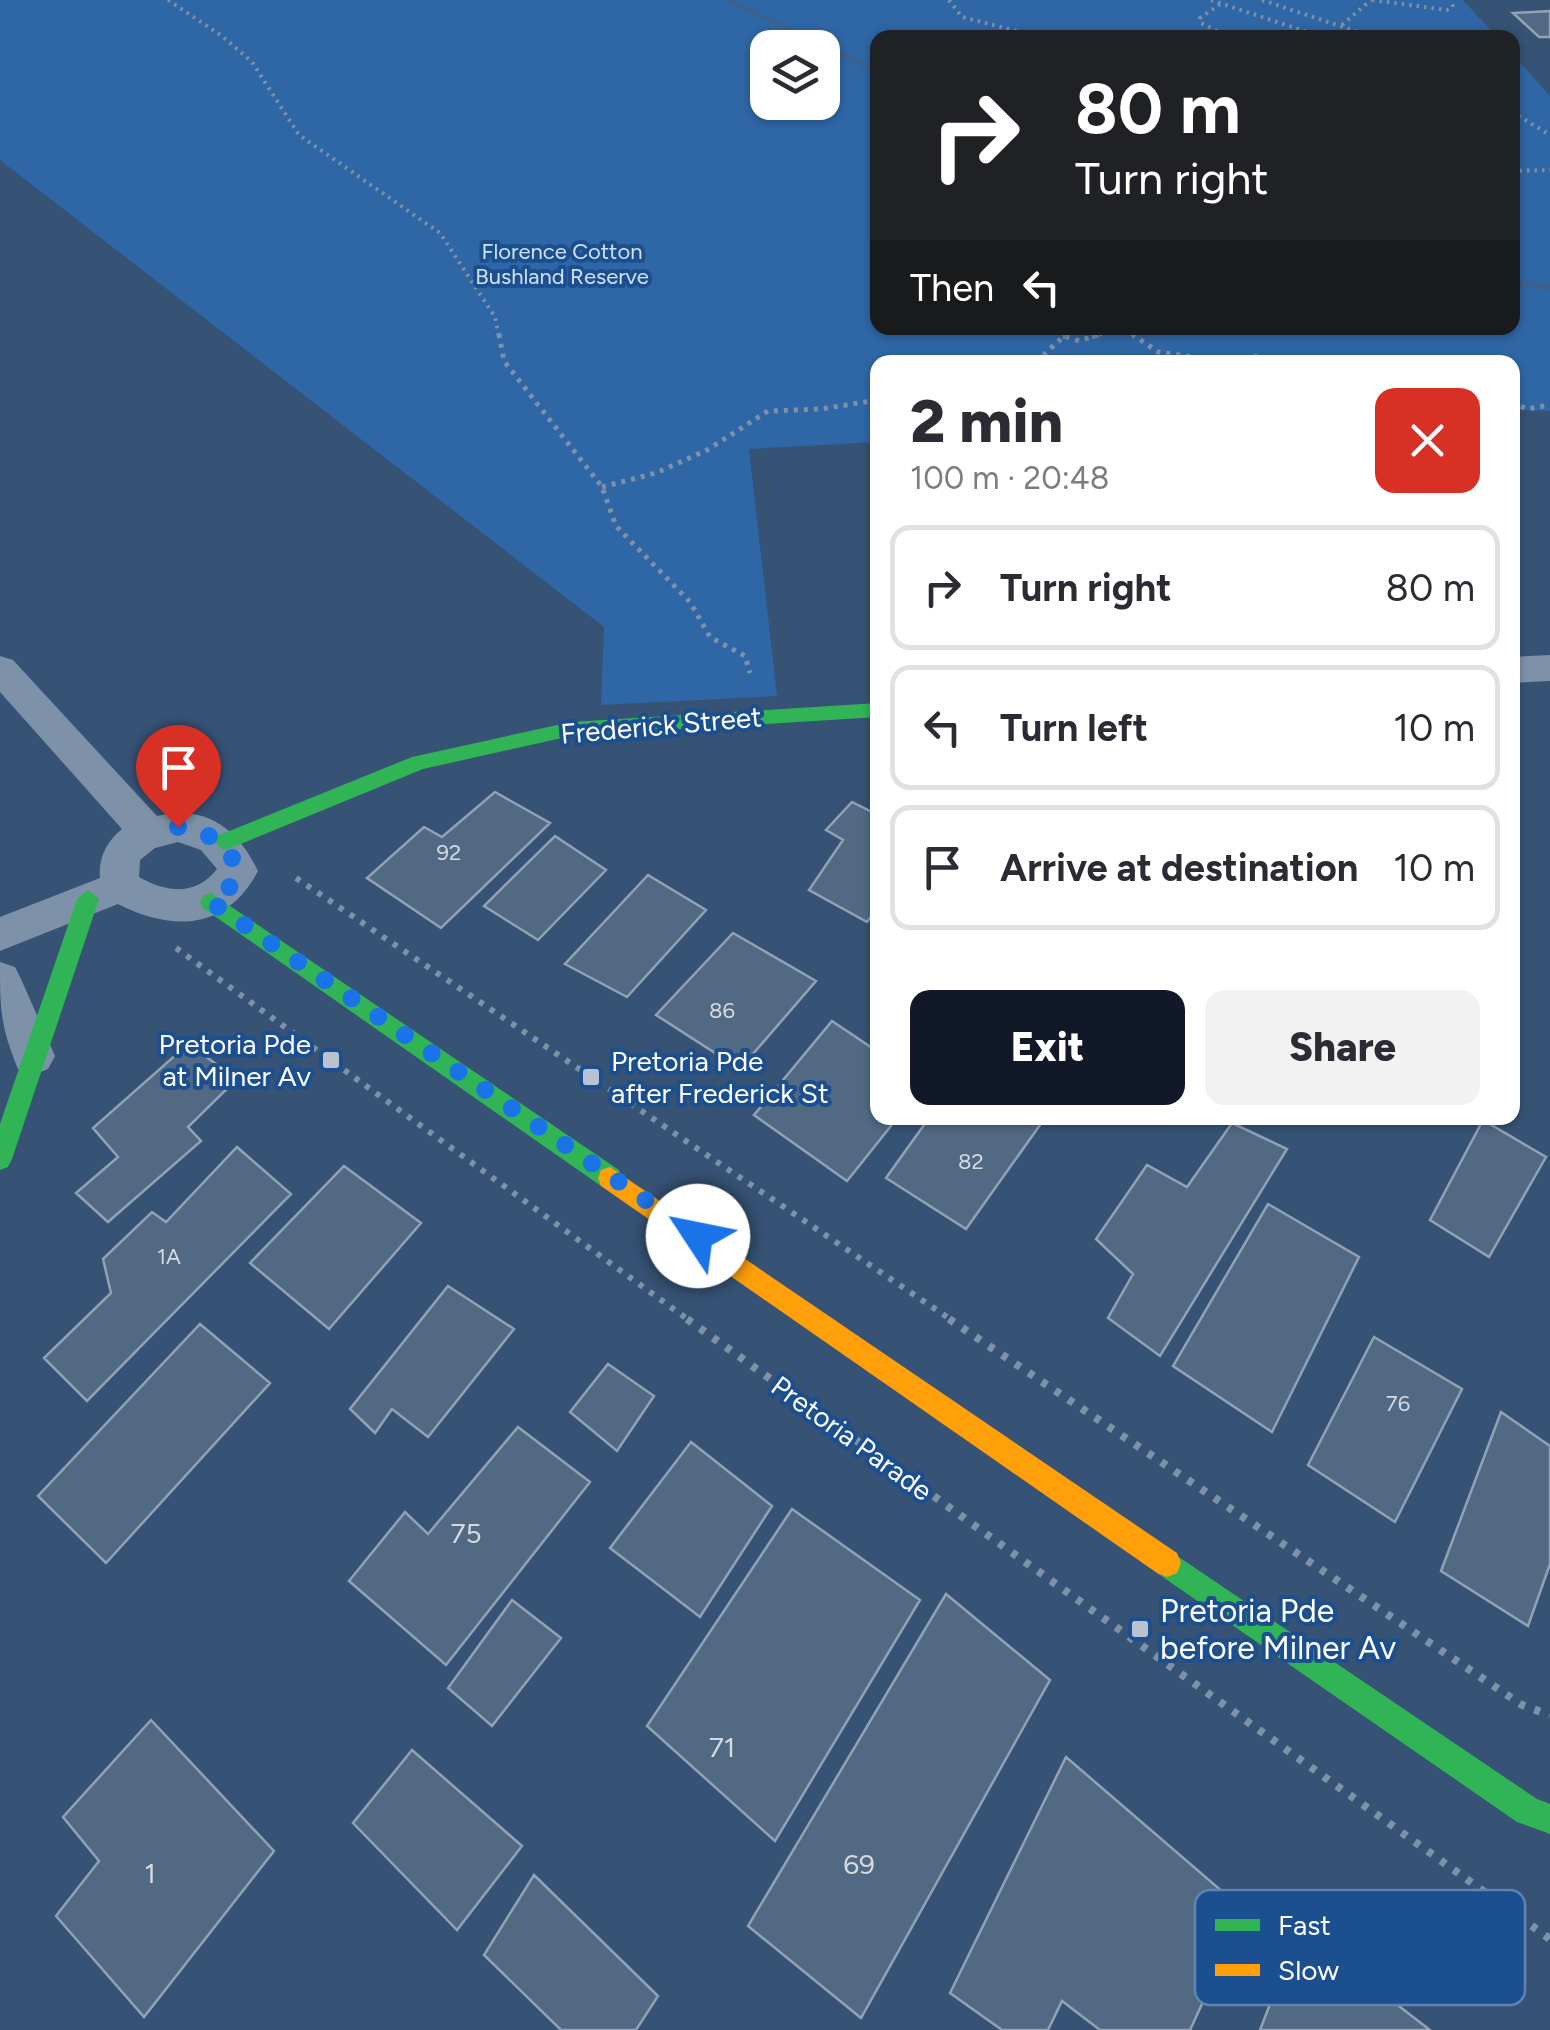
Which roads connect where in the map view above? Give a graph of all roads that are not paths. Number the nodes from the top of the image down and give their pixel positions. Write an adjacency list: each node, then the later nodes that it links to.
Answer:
1 (1550, 668): 3 (street)
2 (0, 670): 5 (street)
3 (1520, 670)
4 (870, 710): 6 (street, Frederick Street)
5 (148, 832): 6 (street); 7 (street)
6 (224, 842): 8 (street)
7 (104, 892): 8 (street); 9 (street); 11 (street)
8 (211, 902): 13 (street)
9 (0, 934)
10 (0, 979): 11 (street)
11 (34, 1056): 12 (street)
12 (0, 1159)
13 (1550, 1819)

